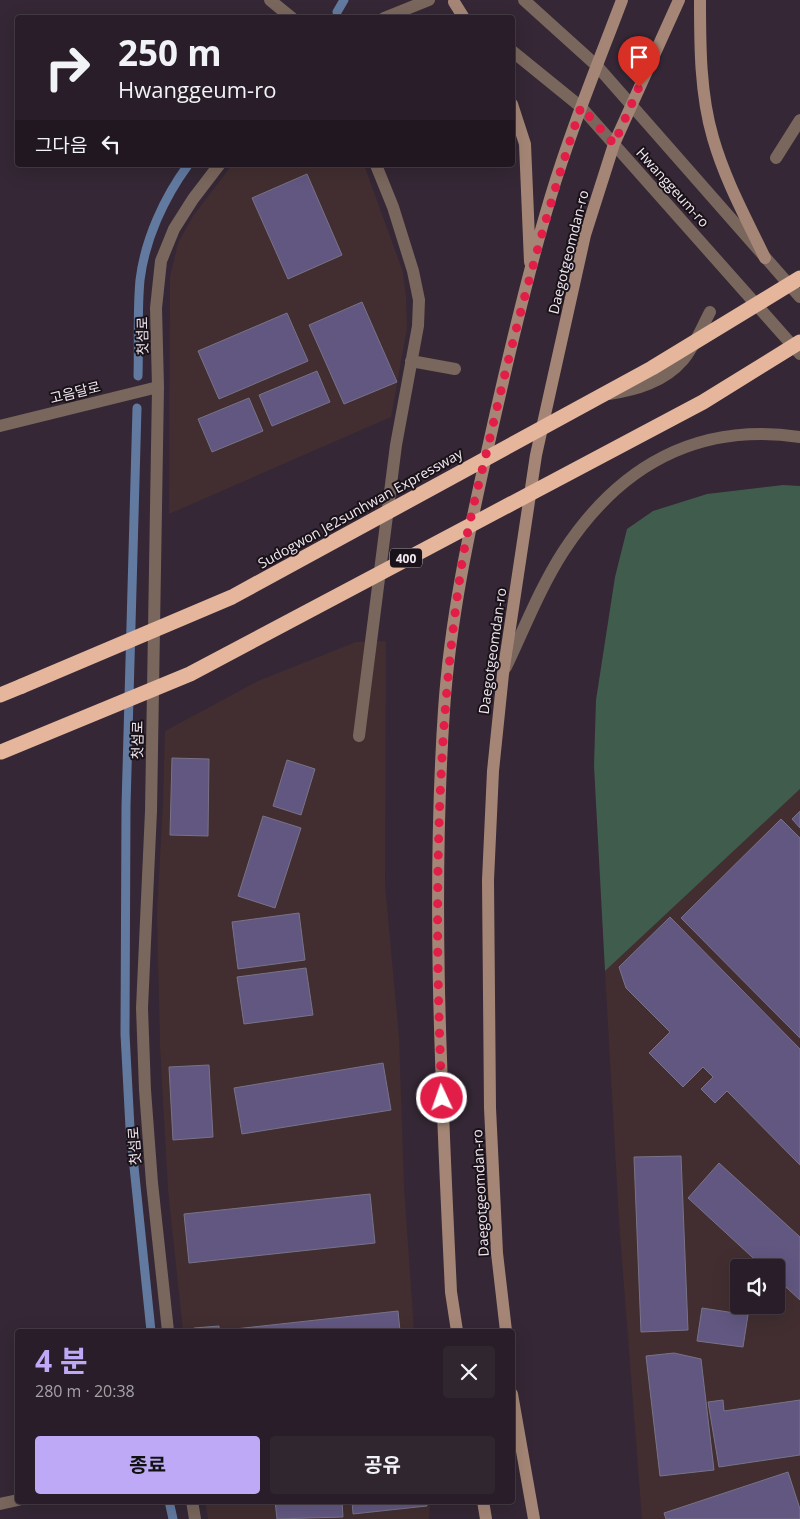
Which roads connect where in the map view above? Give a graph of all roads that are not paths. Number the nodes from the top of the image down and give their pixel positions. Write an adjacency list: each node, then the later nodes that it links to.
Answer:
1 (270, 0): 8 (street)
2 (429, 0): 9 (street)
3 (524, 0): 13 (street, Hwanggeum-ro)
4 (622, 0): 13 (main road, Daegotgeomdan-ro)
5 (679, 0): 14 (main road, Daegotgeomdan-ro)
6 (700, 0): 22 (main road)
7 (453, 1): 10 (main road); 11 (street)
8 (288, 15)
9 (392, 15)
10 (462, 15)
11 (469, 15)
12 (515, 53): 15 (street, Hwanggeum-ro)
13 (597, 66): 14 (street, Hwanggeum-ro); 15 (main road, Daegotgeomdan-ro)
14 (631, 105): 18 (main road, Daegotgeomdan-ro); 22 (street, Hwanggeum-ro)
15 (581, 107): 18 (street, Hwanggeum-ro); 23 (main road, Daegotgeomdan-ro)
16 (515, 113): 23 (main road)
17 (800, 120): 19 (street)
18 (614, 144): 28 (street, Hwanggeum-ro); 35 (main road, Daegotgeomdan-ro)
19 (776, 158)
20 (217, 167): 31 (street, 첫섬로)
21 (377, 167): 29 (street)
22 (765, 258): 25 (street, Hwanggeum-ro)
23 (530, 276): 40 (main road, Daegotgeomdan-ro)
24 (800, 278): 36 (highway, Sudogwon Je2sunhwan Expressway, bridge)
25 (800, 297)
26 (710, 312): 32 (street)
27 (800, 342): 38 (highway, 400, bridge)
28 (800, 354)
29 (411, 362): 30 (street); 37 (street)
30 (455, 369)
31 (158, 387): 33 (street, 고음달로); 39 (street, 첫섬로)
32 (606, 394)
33 (0, 426)
34 (800, 437): 35 (street)
35 (503, 674): 41 (main road, Daegotgeomdan-ro)
36 (0, 695)
37 (359, 736)
38 (0, 752)
39 (168, 1329)
40 (457, 1329)
41 (506, 1329)
42 (515, 1411): 49 (main road)
43 (15, 1501): 44 (street)
44 (0, 1504)
45 (192, 1504): 47 (street)
46 (484, 1504): 48 (main road)
47 (195, 1519)
48 (486, 1519)
49 (534, 1519)

